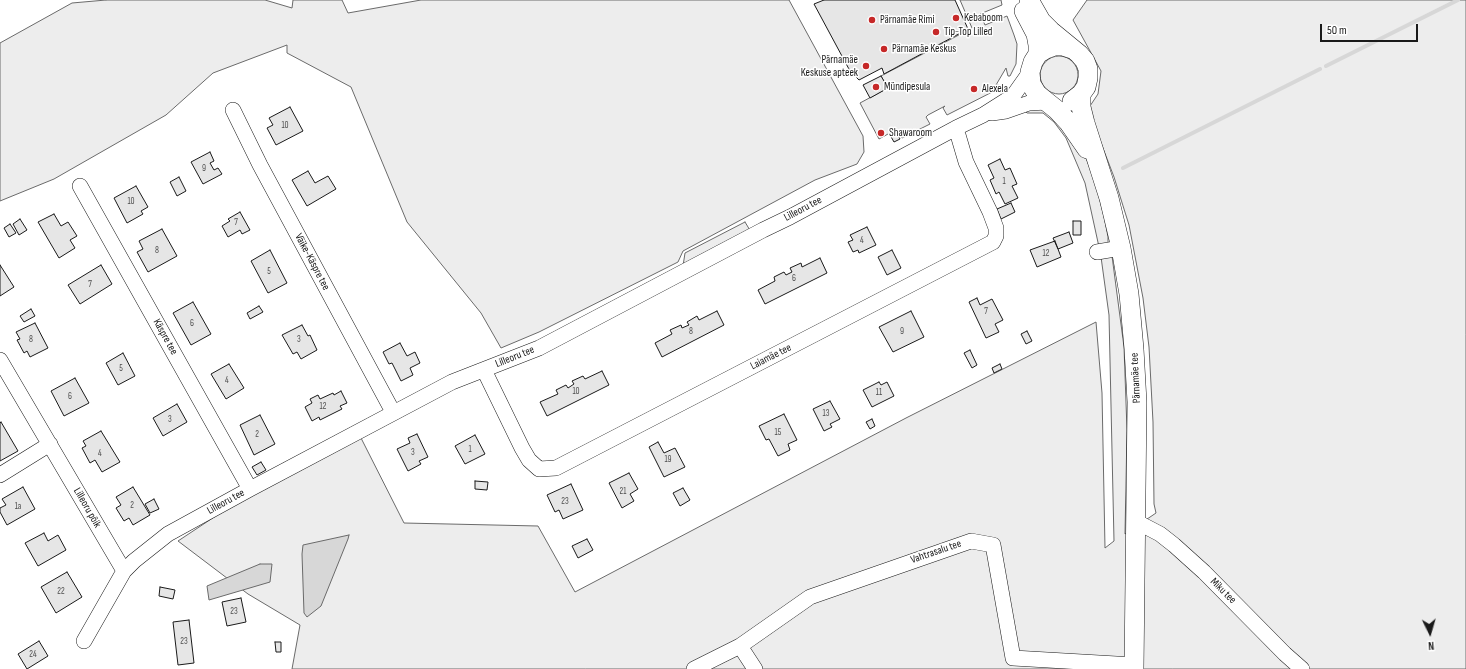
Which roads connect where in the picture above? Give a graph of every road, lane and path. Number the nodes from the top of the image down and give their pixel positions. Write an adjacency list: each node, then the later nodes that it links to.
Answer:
1 (1019, 0): 4 (main road)
2 (1029, 0): 3 (main road)
3 (1072, 49): 4 (main road); 6 (main road)
4 (1038, 54): 5 (main road)
5 (1030, 72): 7 (main road); 9 (street, Lilleoru tee)
6 (1081, 94): 7 (main road); 11 (main road, Pärnamäe tee)
7 (1047, 102): 9 (street, Lilleoru tee); 11 (main road)
8 (233, 110): 17 (street, Väike-Käspre tee)
9 (983, 115): 10 (street, Lilleoru tee)
10 (956, 128): 16 (street, Lilleoru tee); 16 (street, Laiamäe tee)
11 (1098, 164): 13 (main road, Pärnamäe tee)
12 (80, 186): 20 (street, Käspre tee)
13 (1121, 248): 14 (street); 21 (main road, Pärnamäe tee)
14 (1097, 252)
15 (0, 360): 18 (street, Lilleoru põik)
16 (484, 370): 17 (street, Lilleoru tee)
17 (393, 412): 20 (street, Lilleoru tee)
18 (50, 444): 19 (street); 22 (street, Lilleoru põik)
19 (0, 475)
20 (250, 489): 22 (street, Lilleoru tee)
21 (1137, 522): 25 (main road, Pärnamäe tee); 28 (street, Miku tee)
22 (124, 571): 23 (street, Lilleoru tee)
23 (84, 641)
24 (740, 646): 25 (street, Vahtrasalu tee); 26 (street, Vahtrasalu tee); 27 (street)
25 (1134, 667)
26 (694, 669)
27 (755, 669)
28 (1302, 669)

